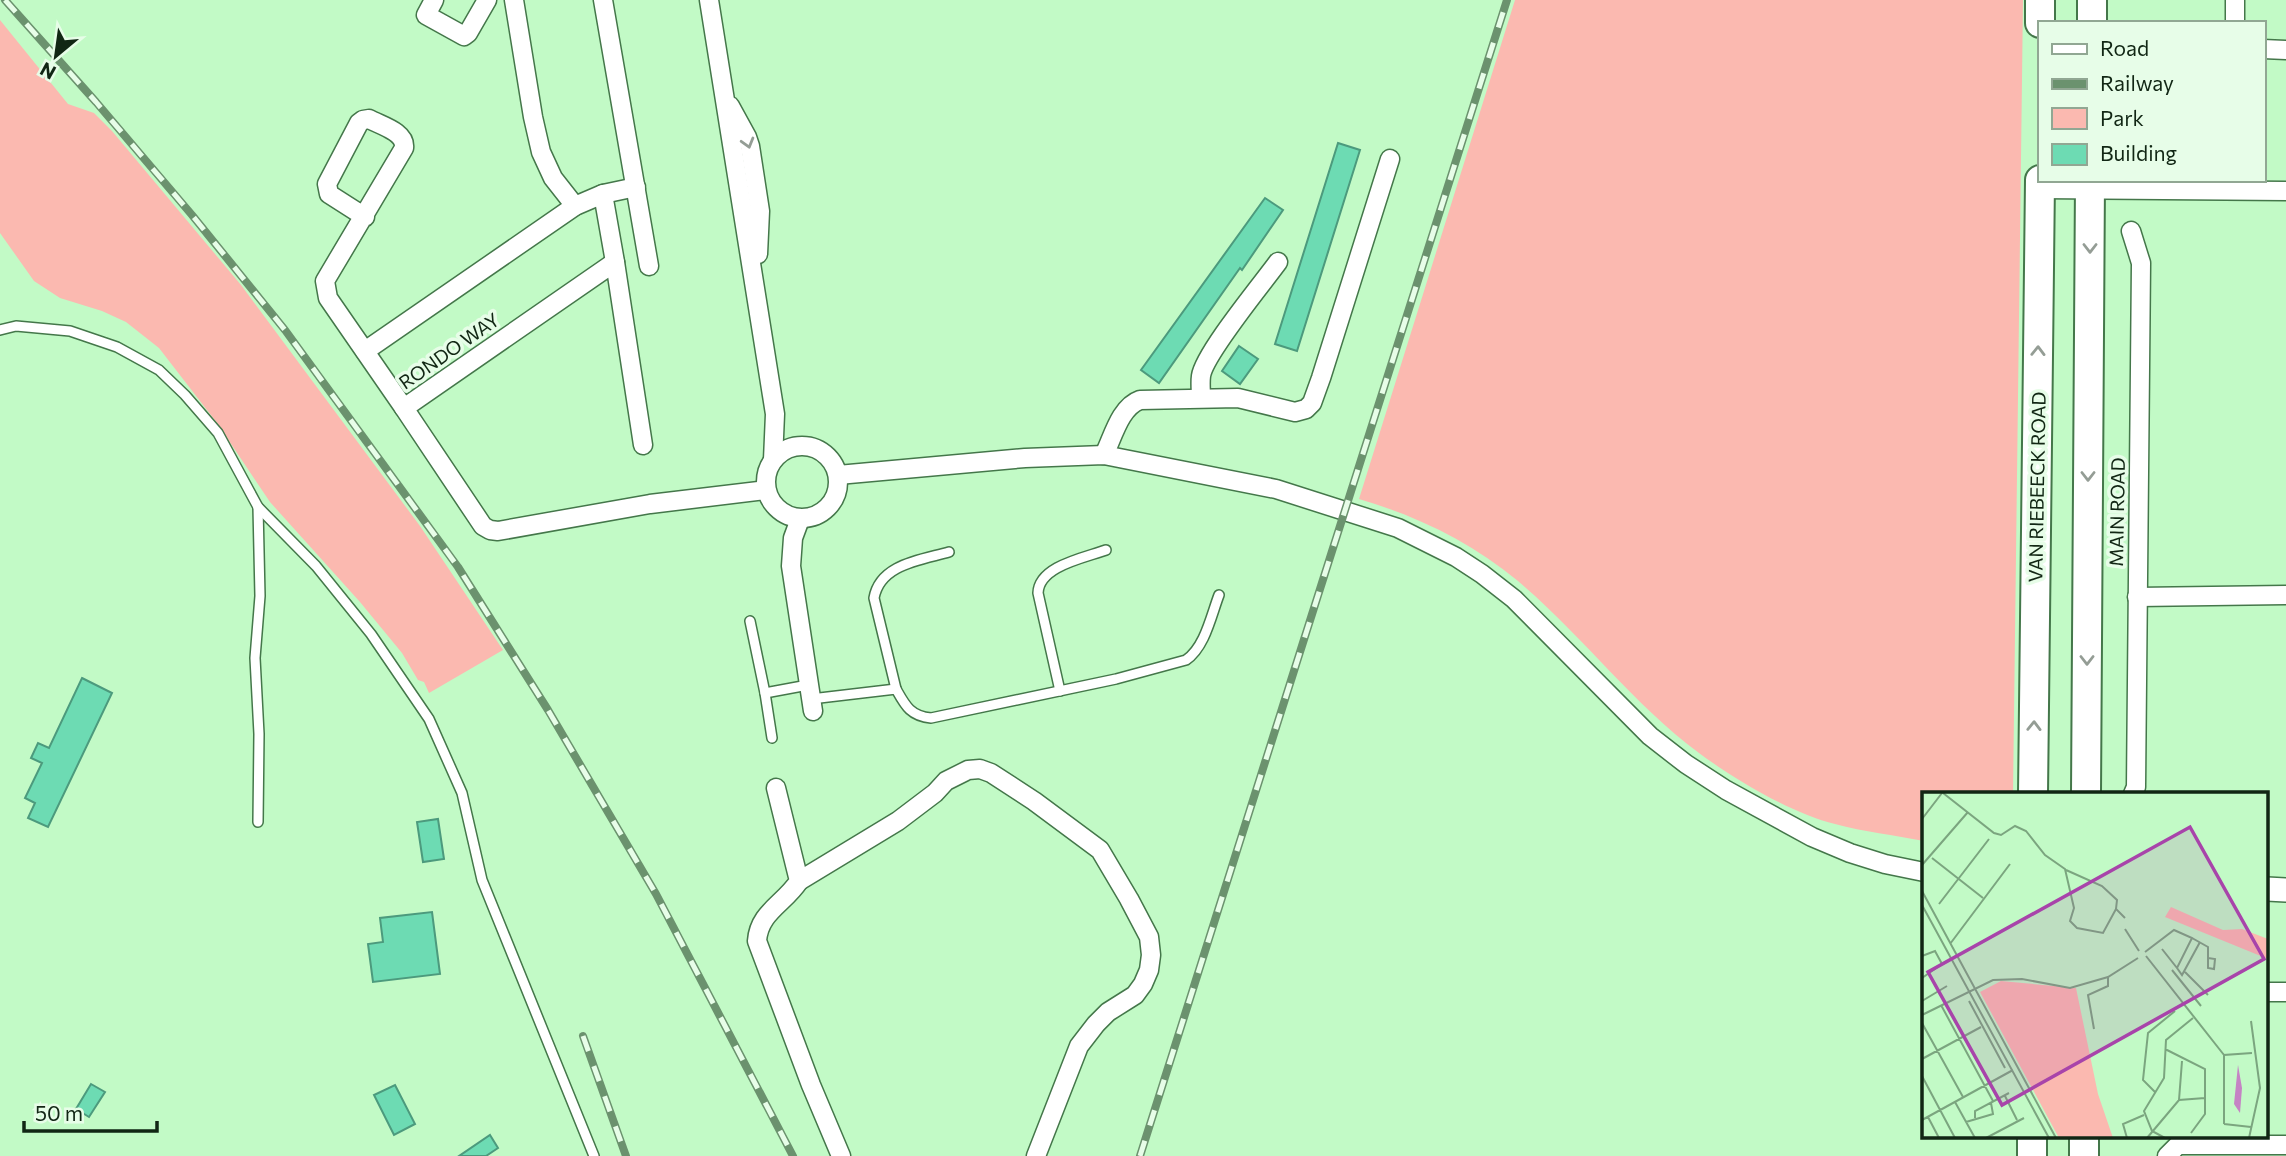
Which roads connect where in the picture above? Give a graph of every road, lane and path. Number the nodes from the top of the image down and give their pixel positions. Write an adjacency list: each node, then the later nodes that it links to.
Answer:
1 (434, 0): 2 (street)
2 (487, 0)
3 (514, 0): 20 (street)
4 (603, 0): 17 (street)
5 (709, 0): 30 (street)
6 (2040, 0): 9 (main road)
7 (2092, 0): 10 (main road)
8 (2235, 0): 11 (street)
9 (2040, 21)
10 (2092, 21)
11 (2235, 21)
12 (2265, 49): 13 (street)
13 (2286, 50)
14 (1390, 159): 28 (street)
15 (2090, 184): 16 (street); 18 (street); 52 (main road, one-way to 52)
16 (2040, 185): 51 (main road, VAN RIEBEECK ROAD, one-way to 16)
17 (636, 187): 19 (street); 25 (street)
18 (2286, 191)
19 (603, 194): 20 (street); 23 (street)
20 (575, 206): 27 (street)
21 (365, 217): 21 (street); 27 (street)
22 (2131, 231): 43 (street, MAIN ROAD)
23 (615, 262): 29 (street, RONDO WAY); 31 (street)
24 (1278, 262): 28 (street)
25 (649, 266)
26 (0, 330): 37 (lane)
27 (365, 351): 29 (street)
28 (1201, 398): 33 (street)
29 (404, 408): 36 (street, RONDO WAY)
30 (775, 414): 32 (street); 34 (street)
31 (643, 445)
32 (800, 446): 34 (street); 35 (street)
33 (1104, 455): 35 (street); 55 (street)
34 (773, 460): 36 (street)
35 (838, 475): 38 (street)
36 (766, 490): 38 (street)
37 (258, 507): 54 (lane); 64 (lane)
38 (800, 519): 48 (street)
39 (1106, 550): 46 (lane)
40 (948, 552): 45 (lane)
41 (1219, 595): 46 (lane)
42 (2286, 595): 43 (street)
43 (2137, 597): 53 (street, MAIN ROAD)
44 (750, 621): 47 (lane)
45 (896, 688): 46 (lane); 48 (lane)
46 (1059, 691)
47 (765, 693): 48 (lane); 49 (lane)
48 (811, 698)
49 (772, 738)
50 (776, 788): 56 (street)
51 (2033, 792)
52 (2086, 792)
53 (2134, 792)
54 (258, 822)
55 (1922, 872)
56 (799, 881): 65 (street); 66 (street)
57 (2268, 889): 58 (street)
58 (2286, 890)
59 (2268, 992): 60 (street)
60 (2286, 992)
61 (2032, 1138): 67 (main road)
62 (2084, 1138): 68 (main road)
63 (2286, 1145): 69 (street)
64 (594, 1156)
65 (841, 1156)
66 (1036, 1156)
67 (2032, 1156)
68 (2084, 1156)
69 (2167, 1156)

